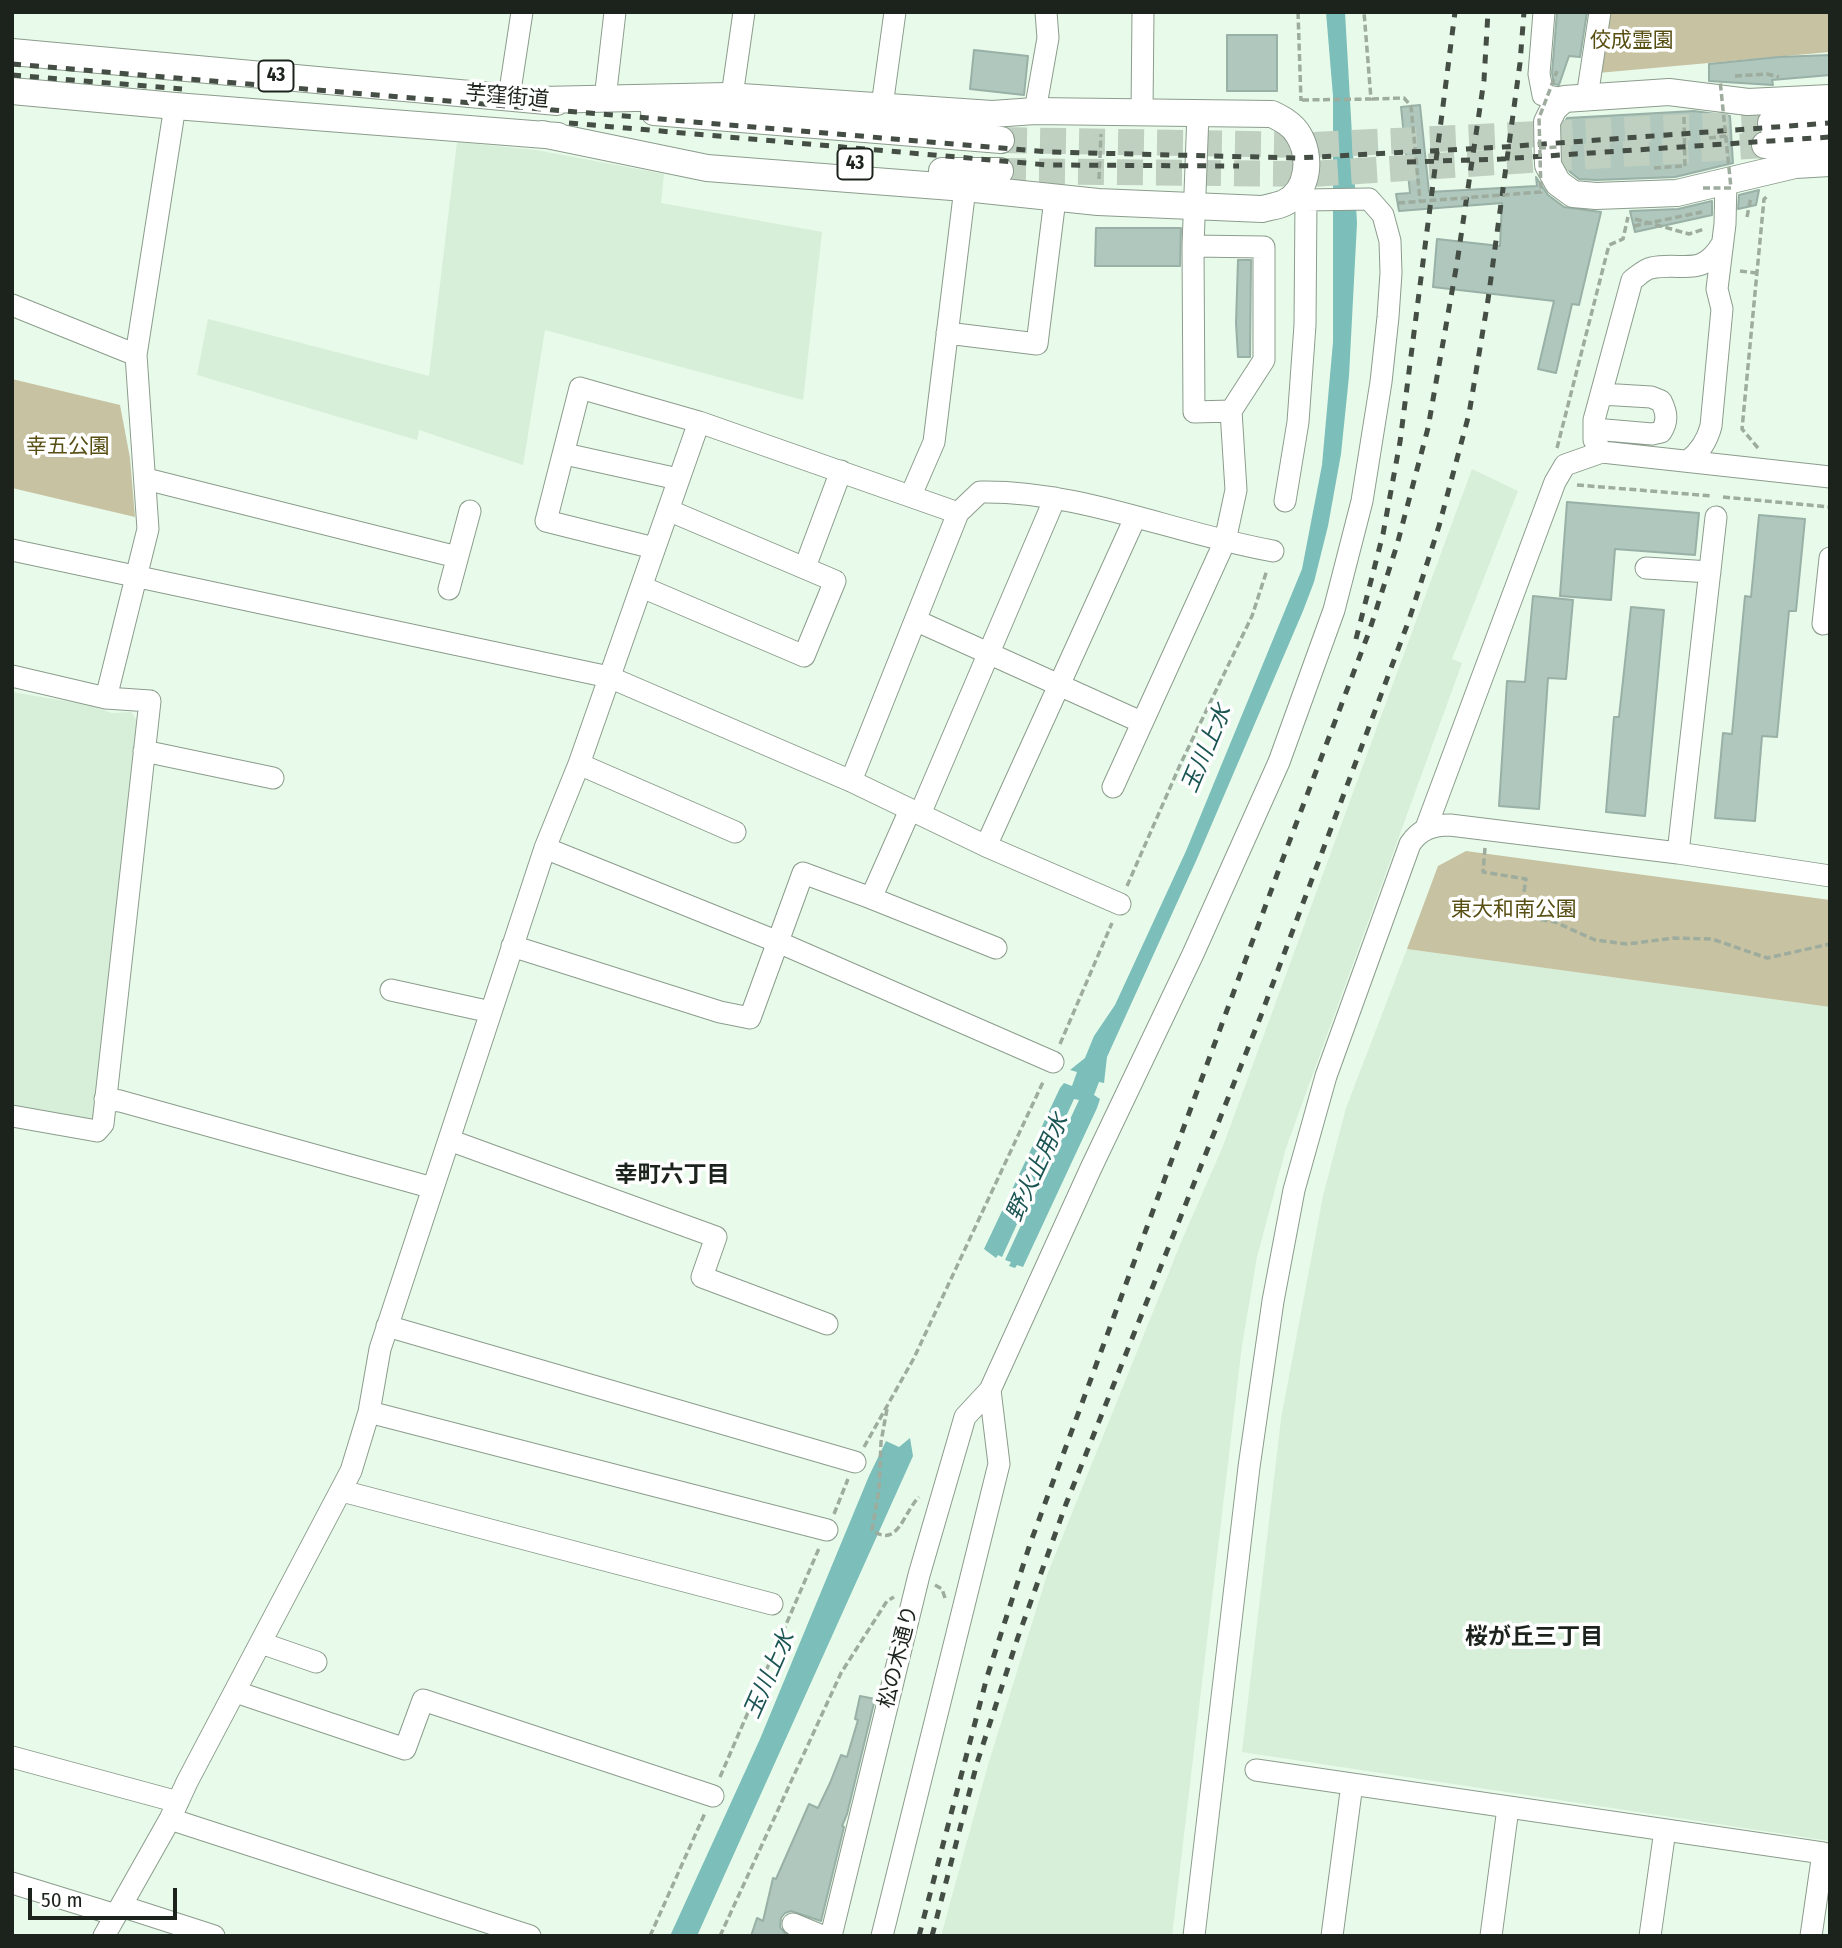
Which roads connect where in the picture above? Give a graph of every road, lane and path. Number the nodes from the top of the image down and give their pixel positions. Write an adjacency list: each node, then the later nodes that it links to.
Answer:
1 (522, 12): 16 (street)
2 (615, 12): 19 (street)
3 (744, 12): 15 (street)
4 (895, 12): 23 (street)
5 (1046, 12): 25 (street)
6 (1143, 12): 26 (street)
7 (1298, 12): 24 (path)
8 (1364, 12): 20 (path)
9 (1544, 12): 17 (street)
10 (1600, 12): 17 (street)
11 (12, 52): 16 (main road, 芋窪街道 / 43)
12 (1558, 60): 37 (path, bridge)
13 (1720, 80): 32 (path, bridge)
14 (12, 91): 22 (main road, 芋窪街道 / 43)
15 (732, 96): 19 (main road); 23 (main road)
16 (509, 97): 21 (main road, 芋窪街道 / 43)
17 (1576, 98): 18 (main road); 43 (main road)
18 (1830, 98)
19 (605, 99): 21 (main road)
20 (1371, 99): 24 (path); 50 (path)
21 (541, 100): 34 (main road, 芋窪街道 / 43)
22 (175, 106): 31 (main road, 芋窪街道 / 43); 64 (street)
23 (882, 106): 25 (main road)
24 (1293, 110): 27 (main road); 48 (main road)
25 (1035, 111): 26 (main road)
26 (1142, 112): 27 (main road)
27 (1198, 114): 52 (street)
28 (1684, 114): 39 (path)
29 (1830, 120): 35 (main road)
30 (1101, 131): 44 (path)
31 (542, 134): 41 (main road, 芋窪街道 / 43); 45 (main road)
32 (1726, 136): 33 (path); 43 (path, bridge)
33 (1709, 138)
34 (1001, 139)
35 (1830, 141)
36 (1558, 147): 37 (path, bridge)
37 (1539, 148): 50 (path, bridge)
38 (1830, 163): 43 (main road)
39 (1684, 166): 40 (path); 42 (path)
40 (1654, 168)
41 (1000, 171)
42 (1686, 175)
43 (1714, 185): 56 (street)
44 (1099, 186)
45 (965, 188): 47 (main road); 63 (street)
46 (1775, 191): 49 (path)
47 (1055, 199): 52 (main road); 63 (street)
48 (1307, 199): 52 (main road); 53 (street); 82 (street)
49 (1764, 199): 51 (path); 60 (path)
50 (1420, 201): 53 (path, bridge)
51 (1756, 203)
52 (1195, 206): 57 (street)
53 (1390, 209): 137 (street)
54 (1702, 212): 55 (path, bridge)
55 (1625, 228)
56 (1721, 244): 59 (street); 61 (street)
57 (1193, 246): 66 (street); 66 (street)
58 (1739, 262): 60 (path)
59 (1689, 268): 61 (street); 65 (street)
60 (1757, 273): 72 (path)
61 (1717, 289): 69 (street)
62 (12, 304): 64 (street)
63 (947, 333): 80 (street)
64 (136, 355): 77 (street)
65 (1601, 394): 68 (street); 68 (street)
66 (1231, 411): 89 (street)
67 (699, 422): 71 (street); 75 (street); 78 (street)
68 (1594, 429): 70 (street)
69 (1710, 430): 73 (street); 74 (street)
70 (1602, 452): 73 (street); 115 (street)
71 (565, 454): 78 (street); 90 (street)
72 (1763, 455)
73 (1688, 461): 74 (street)
74 (1731, 466): 76 (street)
75 (841, 471): 80 (street); 95 (street)
76 (1830, 477)
77 (146, 479): 93 (street); 98 (street)
78 (678, 479): 84 (street)
79 (1572, 485): 83 (path)
80 (911, 495): 86 (street)
81 (1055, 498): 86 (street); 88 (street); 103 (street)
82 (1285, 501)
83 (1830, 507)
84 (668, 510): 90 (street); 95 (street)
85 (470, 511): 93 (street)
86 (958, 513): 101 (street)
87 (1716, 517): 97 (street)
88 (1135, 518): 89 (street); 106 (street)
89 (1225, 541): 92 (street); 108 (street)
90 (654, 548): 99 (street)
91 (12, 550): 98 (street)
92 (1273, 551): 123 (path)
93 (457, 557): 100 (street)
94 (1830, 558): 102 (street)
95 (805, 567): 99 (street)
96 (1646, 568): 97 (street)
97 (1710, 572): 120 (street)
98 (137, 577): 105 (street); 107 (street)
99 (642, 587): 105 (street)
100 (449, 589)
101 (917, 621): 103 (street); 112 (street)
102 (1823, 624)
103 (989, 653): 106 (street); 114 (street)
104 (12, 676): 107 (street)
105 (609, 677): 110 (street); 112 (street)
106 (1059, 685): 108 (street); 118 (street)
107 (106, 698): 109 (street)
108 (1141, 722): 113 (street)
109 (144, 751): 111 (street); 131 (street)
110 (579, 764): 117 (street); 119 (street)
111 (273, 778)
112 (851, 781): 114 (street)
113 (1113, 786)
114 (915, 812): 118 (street); 122 (street)
115 (1426, 828): 116 (street); 167 (street)
116 (1486, 830): 120 (street); 125 (path)
117 (736, 832)
118 (986, 846): 123 (street)
119 (545, 848): 124 (street); 126 (street)
120 (1678, 853): 121 (street)
121 (1830, 876)
122 (871, 898): 124 (street); 127 (street)
123 (1120, 904): 130 (path)
124 (778, 942): 126 (street); 130 (street)
125 (1830, 944)
126 (512, 946): 129 (street)
127 (996, 948)
128 (391, 990): 129 (street)
129 (491, 1012): 133 (street)
130 (1053, 1062): 138 (path)
131 (105, 1099): 132 (street); 134 (street)
132 (12, 1116)
133 (449, 1140): 134 (street); 135 (street)
134 (433, 1188): 136 (street)
135 (827, 1324)
136 (387, 1326): 139 (street); 140 (street)
137 (990, 1390): 144 (street, 松の木通り); 166 (street)
138 (887, 1406): 140 (path); 142 (path)
139 (369, 1412): 141 (street); 143 (street)
140 (855, 1462): 143 (path)
141 (342, 1491): 145 (street); 146 (street)
142 (924, 1493)
143 (827, 1530): 152 (path)
144 (915, 1589): 163 (path); 165 (street, 松の木通り)
145 (772, 1604)
146 (261, 1643): 147 (street); 148 (street)
147 (316, 1662)
148 (236, 1692): 152 (street); 154 (street)
149 (12, 1757): 154 (street)
150 (1256, 1770): 151 (street)
151 (1352, 1784): 153 (street); 168 (street)
152 (712, 1796): 162 (path)
153 (1508, 1808): 155 (street); 169 (street)
154 (174, 1810): 157 (street); 161 (street)
155 (1665, 1830): 170 (street); 171 (street)
156 (12, 1883): 157 (street)
157 (118, 1911): 159 (street); 160 (street)
158 (793, 1924): 164 (street)
159 (104, 1936)
160 (214, 1936)
161 (530, 1936)
162 (650, 1936)
163 (720, 1936)
164 (822, 1936)
165 (831, 1936)
166 (882, 1936)
167 (1194, 1936)
168 (1332, 1936)
169 (1490, 1936)
170 (1650, 1936)
171 (1811, 1936)

